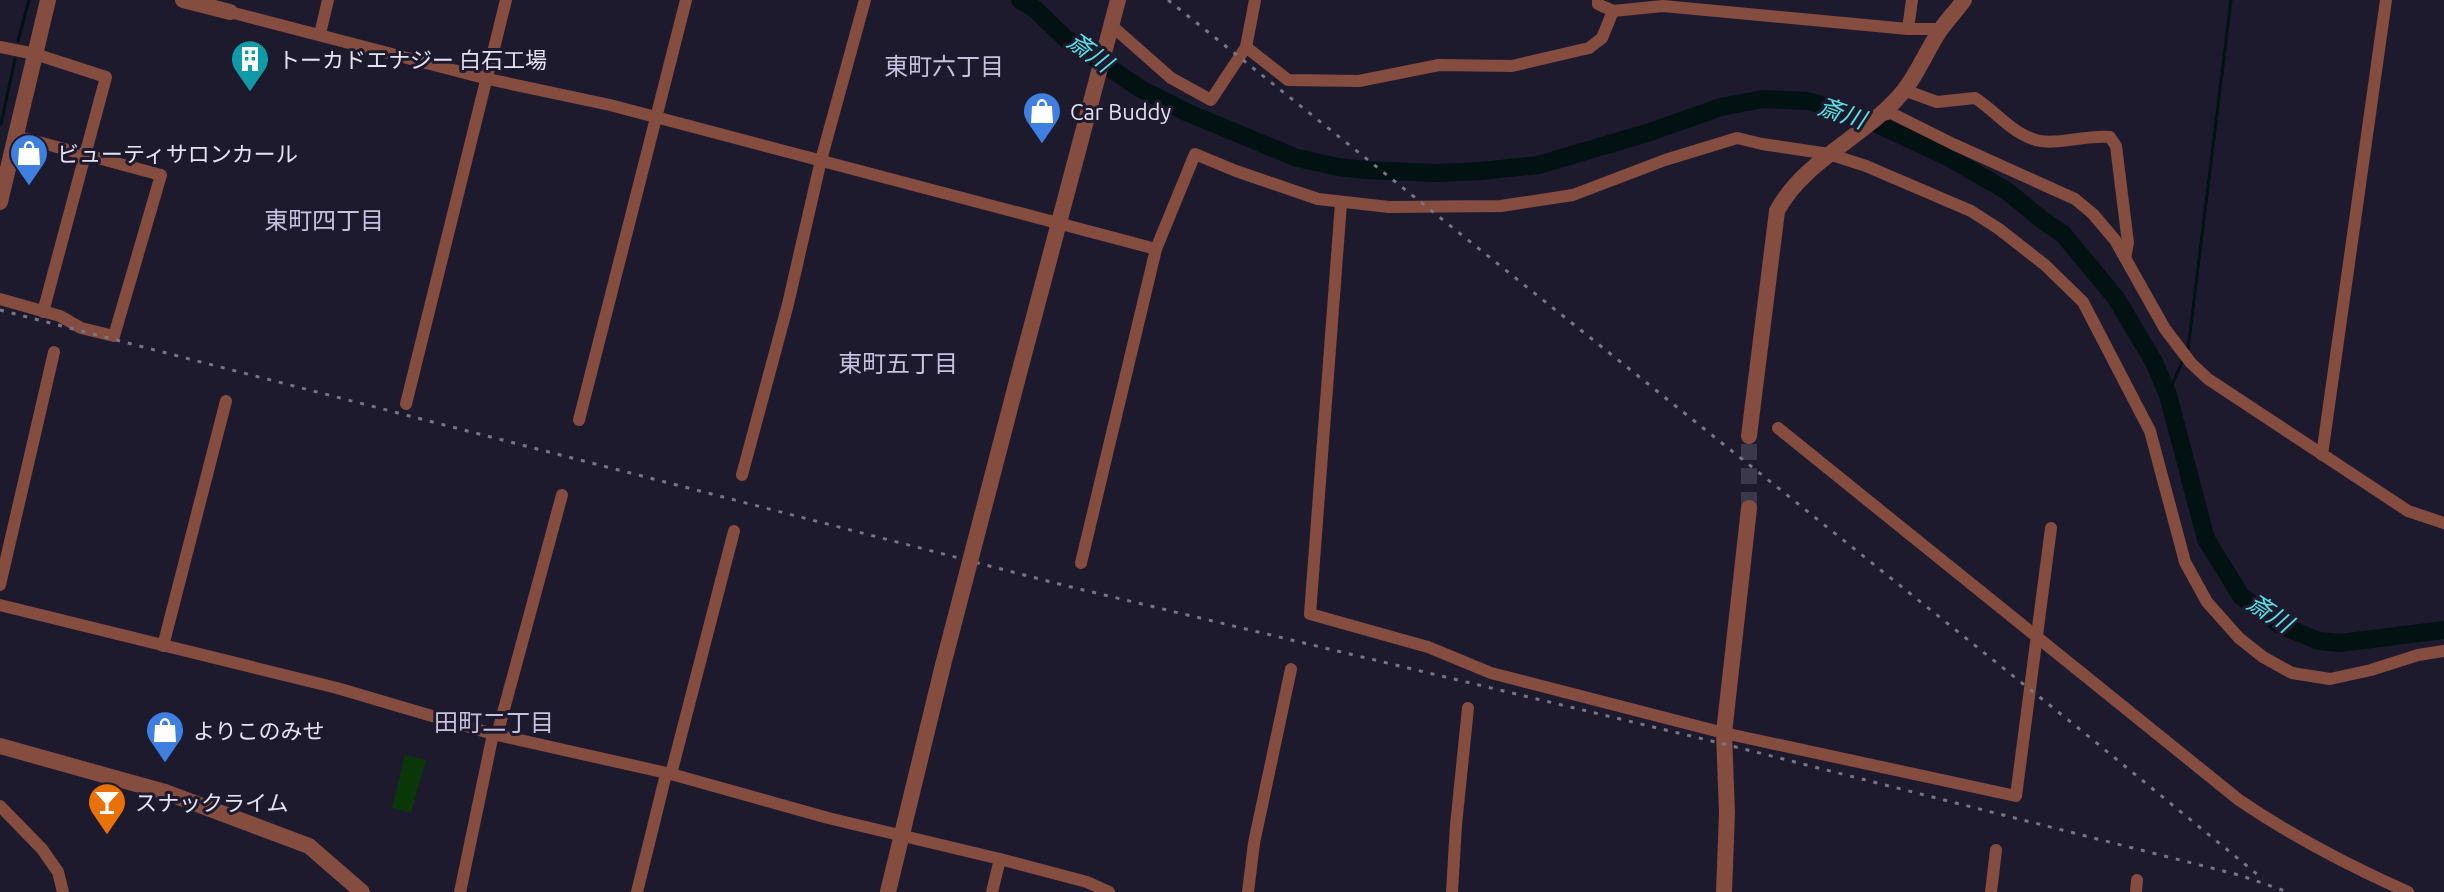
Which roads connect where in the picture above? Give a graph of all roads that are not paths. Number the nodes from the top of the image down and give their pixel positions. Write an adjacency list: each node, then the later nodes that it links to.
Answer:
1 (48, 0): 21 (street)
2 (183, 0): 14 (street)
3 (328, 0): 18 (street)
4 (506, 0): 22 (street)
5 (686, 0): 25 (street)
6 (865, 0): 29 (street)
7 (1118, 0): 15 (street)
8 (1255, 0): 20 (street)
9 (1598, 0): 13 (street)
10 (1912, 0): 16 (street)
11 (1964, 0): 17 (street)
12 (2386, 0): 43 (street)
13 (1613, 11): 16 (street); 20 (street)
14 (230, 12): 18 (street)
15 (1111, 29): 20 (street); 32 (street)
16 (1908, 29): 17 (street)
17 (1941, 29): 23 (street)
18 (320, 34): 22 (street)
19 (0, 47): 21 (street)
20 (1246, 47)
21 (35, 54): 26 (street); 27 (street)
22 (488, 79): 25 (street); 39 (street)
23 (1904, 90): 24 (street); 34 (street)
24 (1880, 116): 28 (street); 34 (street)
25 (655, 119): 29 (street); 40 (street)
26 (16, 136): 27 (street); 30 (street)
27 (84, 153): 36 (street); 36 (street)
28 (1832, 153): 31 (street); 42 (street); 55 (street)
29 (821, 160): 32 (street); 44 (street)
30 (0, 202)
31 (1341, 203): 33 (street); 58 (street)
32 (1057, 223): 33 (street); 63 (street, bridge)
33 (1156, 249): 50 (street)
34 (2125, 258): 43 (street)
35 (0, 299): 36 (street)
36 (43, 312)
37 (54, 352): 51 (street)
38 (226, 401): 54 (street)
39 (406, 404)
40 (579, 420)
41 (1778, 428): 53 (street)
42 (1749, 436)
43 (2322, 455): 47 (street)
44 (742, 475)
45 (562, 495): 59 (street)
46 (1749, 508): 58 (street)
47 (2444, 523)
48 (2051, 528): 53 (street)
49 (734, 531): 61 (street)
50 (1081, 563)
51 (0, 585)
52 (0, 605): 54 (street)
53 (2036, 637): 58 (street); 77 (street)
54 (163, 646): 59 (street)
55 (2444, 651)
56 (1291, 669): 73 (street)
57 (1468, 708): 74 (street)
58 (1724, 733): 75 (street)
59 (495, 734): 61 (street); 68 (street)
60 (0, 746): 67 (street)
61 (668, 774): 63 (street); 69 (street)
62 (0, 806): 66 (street)
63 (903, 835): 65 (street); 70 (street)
64 (1996, 850): 76 (street)
65 (1000, 859): 71 (street); 72 (street)
66 (63, 892)
67 (362, 892)
68 (460, 892)
69 (637, 892)
70 (888, 892)
71 (992, 892)
72 (1109, 892)
73 (1248, 892)
74 (1452, 892)
75 (1724, 892)
76 (1991, 892)
77 (2408, 892)

